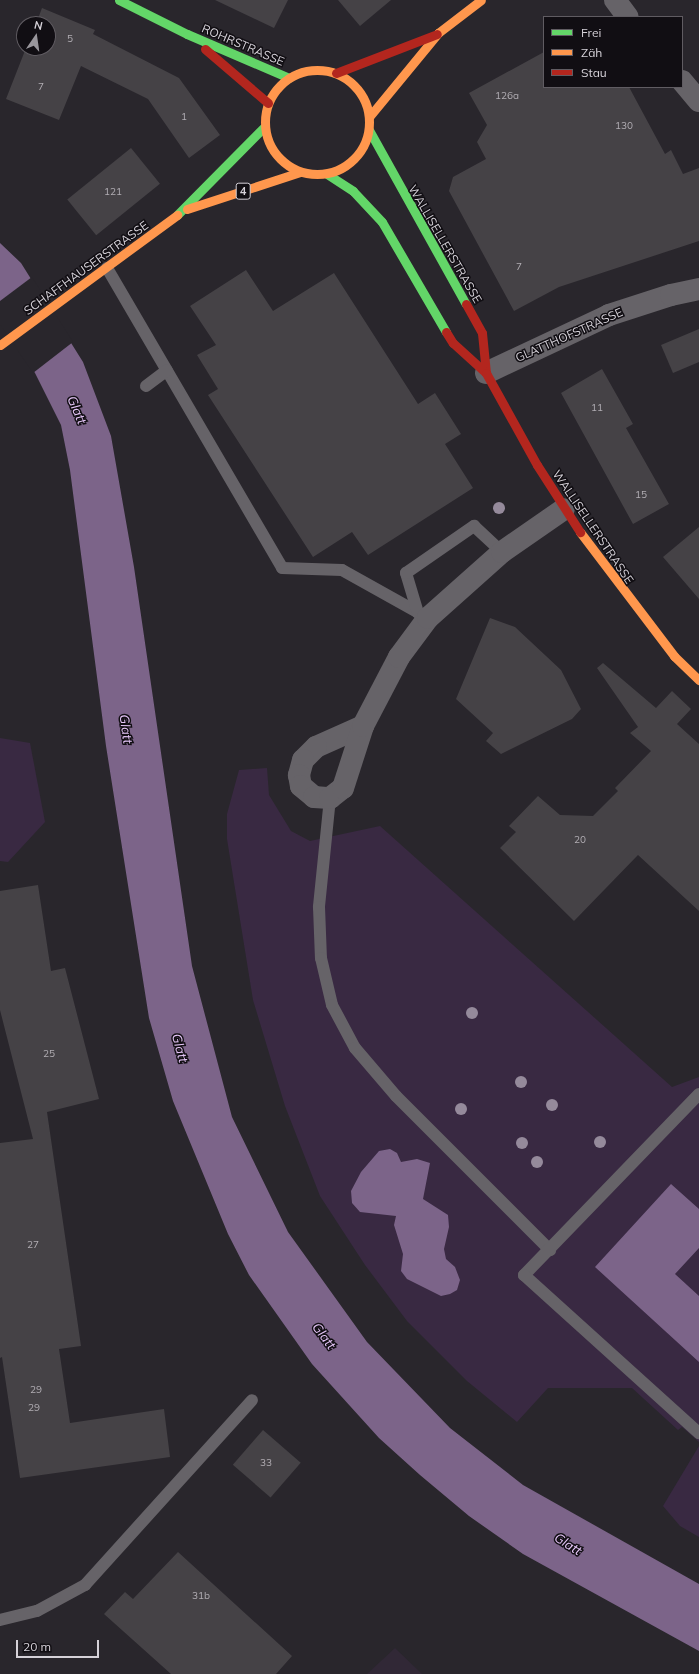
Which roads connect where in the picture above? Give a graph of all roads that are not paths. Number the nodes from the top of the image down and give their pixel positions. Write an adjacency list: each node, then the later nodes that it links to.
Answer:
1 (120, 0): 6 (main road, ROHRSTRASSE)
2 (481, 0): 5 (main road)
3 (615, 0): 4 (street)
4 (627, 16)
5 (438, 33): 7 (main road); 12 (main road)
6 (187, 34): 8 (main road, ROHRSTRASSE); 11 (main road, ROHRSTRASSE)
7 (336, 73): 8 (main road); 12 (main road, SCHAFFHAUSERSTRASSE)
8 (288, 78): 11 (main road)
9 (683, 82): 10 (street)
10 (699, 101)
11 (268, 103): 13 (main road)
12 (369, 117): 14 (main road, SCHAFFHAUSERSTRASSE)
13 (264, 127): 15 (main road, SCHAFFHAUSERSTRASSE); 17 (main road, SCHAFFHAUSERSTRASSE / 4)
14 (369, 130): 16 (main road, SCHAFFHAUSERSTRASSE); 22 (main road, WALLISELLERSTRASSE)
15 (300, 172): 16 (main road, SCHAFFHAUSERSTRASSE); 17 (main road, SCHAFFHAUSERSTRASSE / 4)
16 (326, 174): 22 (main road, WALLISELLERSTRASSE)
17 (186, 209): 18 (main road, SCHAFFHAUSERSTRASSE / 4)
18 (107, 268): 20 (main road, SCHAFFHAUSERSTRASSE / 4); 21 (lane)
19 (699, 289): 22 (street, GLATTHOFSTRASSE)
20 (0, 345)
21 (167, 370): 23 (lane); 26 (lane)
22 (486, 373): 24 (main road, WALLISELLERSTRASSE)
23 (146, 386)
24 (564, 509): 25 (street); 27 (main road, WALLISELLERSTRASSE)
25 (502, 552): 26 (street); 26 (lane)
26 (423, 615): 28 (street)
27 (699, 680)
28 (363, 726): 29 (street); 29 (street)
29 (330, 798): 31 (lane)
30 (699, 1094): 31 (lane)
31 (550, 1250): 33 (lane)
32 (252, 1400): 34 (lane)
33 (699, 1433)
34 (0, 1620)

